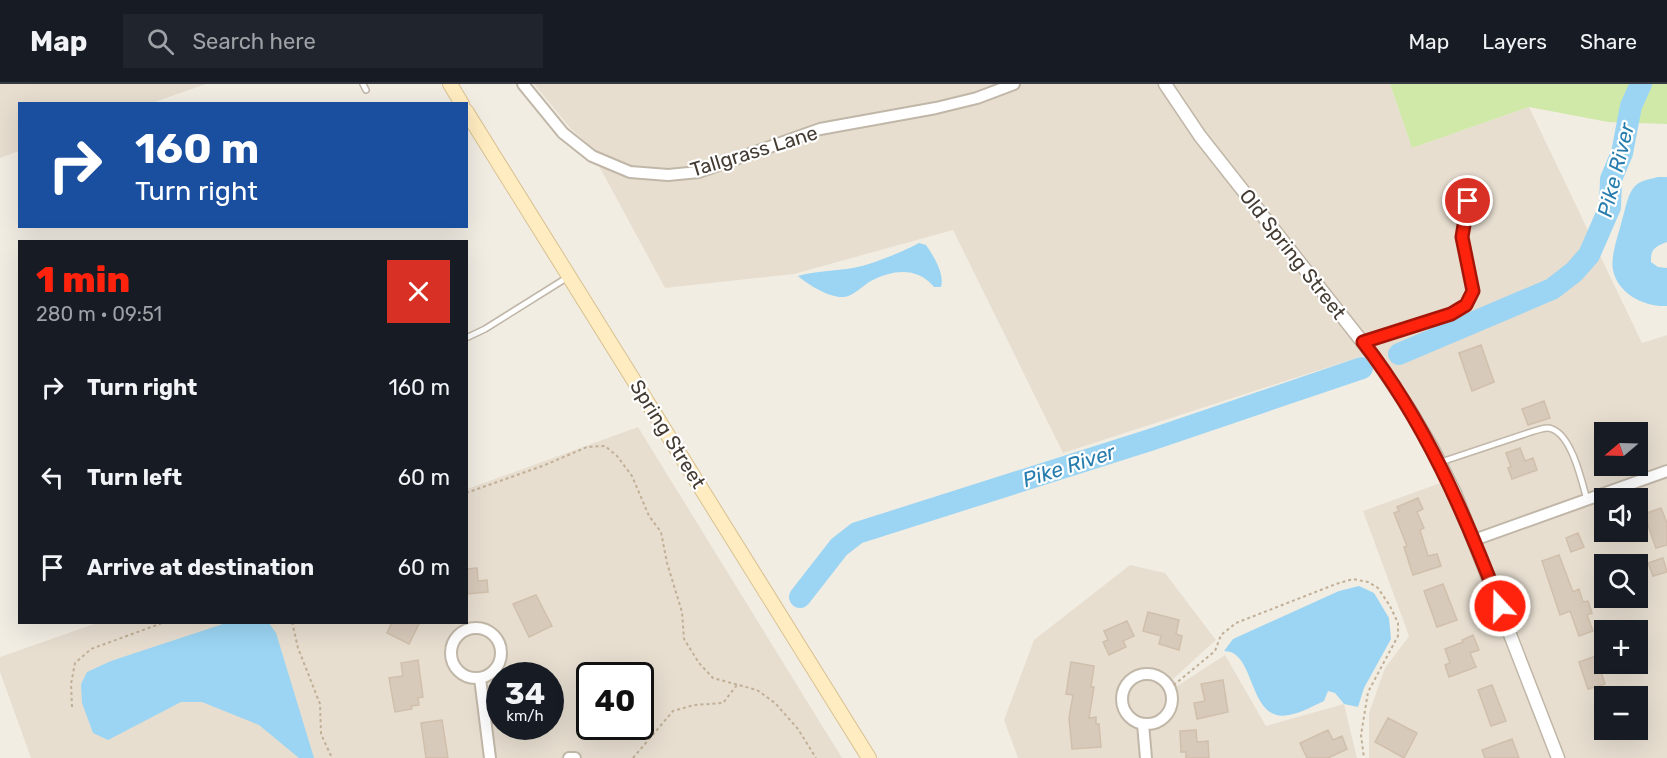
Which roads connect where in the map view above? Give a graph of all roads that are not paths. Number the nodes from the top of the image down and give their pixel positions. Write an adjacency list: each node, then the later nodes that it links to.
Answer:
1 (450, 84): 5 (main road)
2 (523, 84): 3 (street, Tallgrass Lane)
3 (1014, 84)
4 (1165, 84): 10 (street, Old Spring Street)
5 (461, 102)
6 (468, 114): 8 (main road, Spring Street)
7 (1468, 201): 10 (lane)
8 (569, 276): 9 (lane); 20 (main road, Spring Street)
9 (468, 337)
10 (1363, 342): 11 (street, Old Spring Street)
11 (1440, 463): 13 (lane); 14 (street, Old Spring Street)
12 (1667, 471): 13 (street)
13 (1587, 500): 14 (street)
14 (1474, 540): 22 (street, Old Spring Street)
15 (480, 678): 15 (street); 17 (street)
16 (1143, 724): 16 (street); 21 (street)
17 (490, 758)
18 (569, 758): 19 (street)
19 (575, 758)
20 (869, 758)
21 (1146, 758)
22 (1558, 758)

